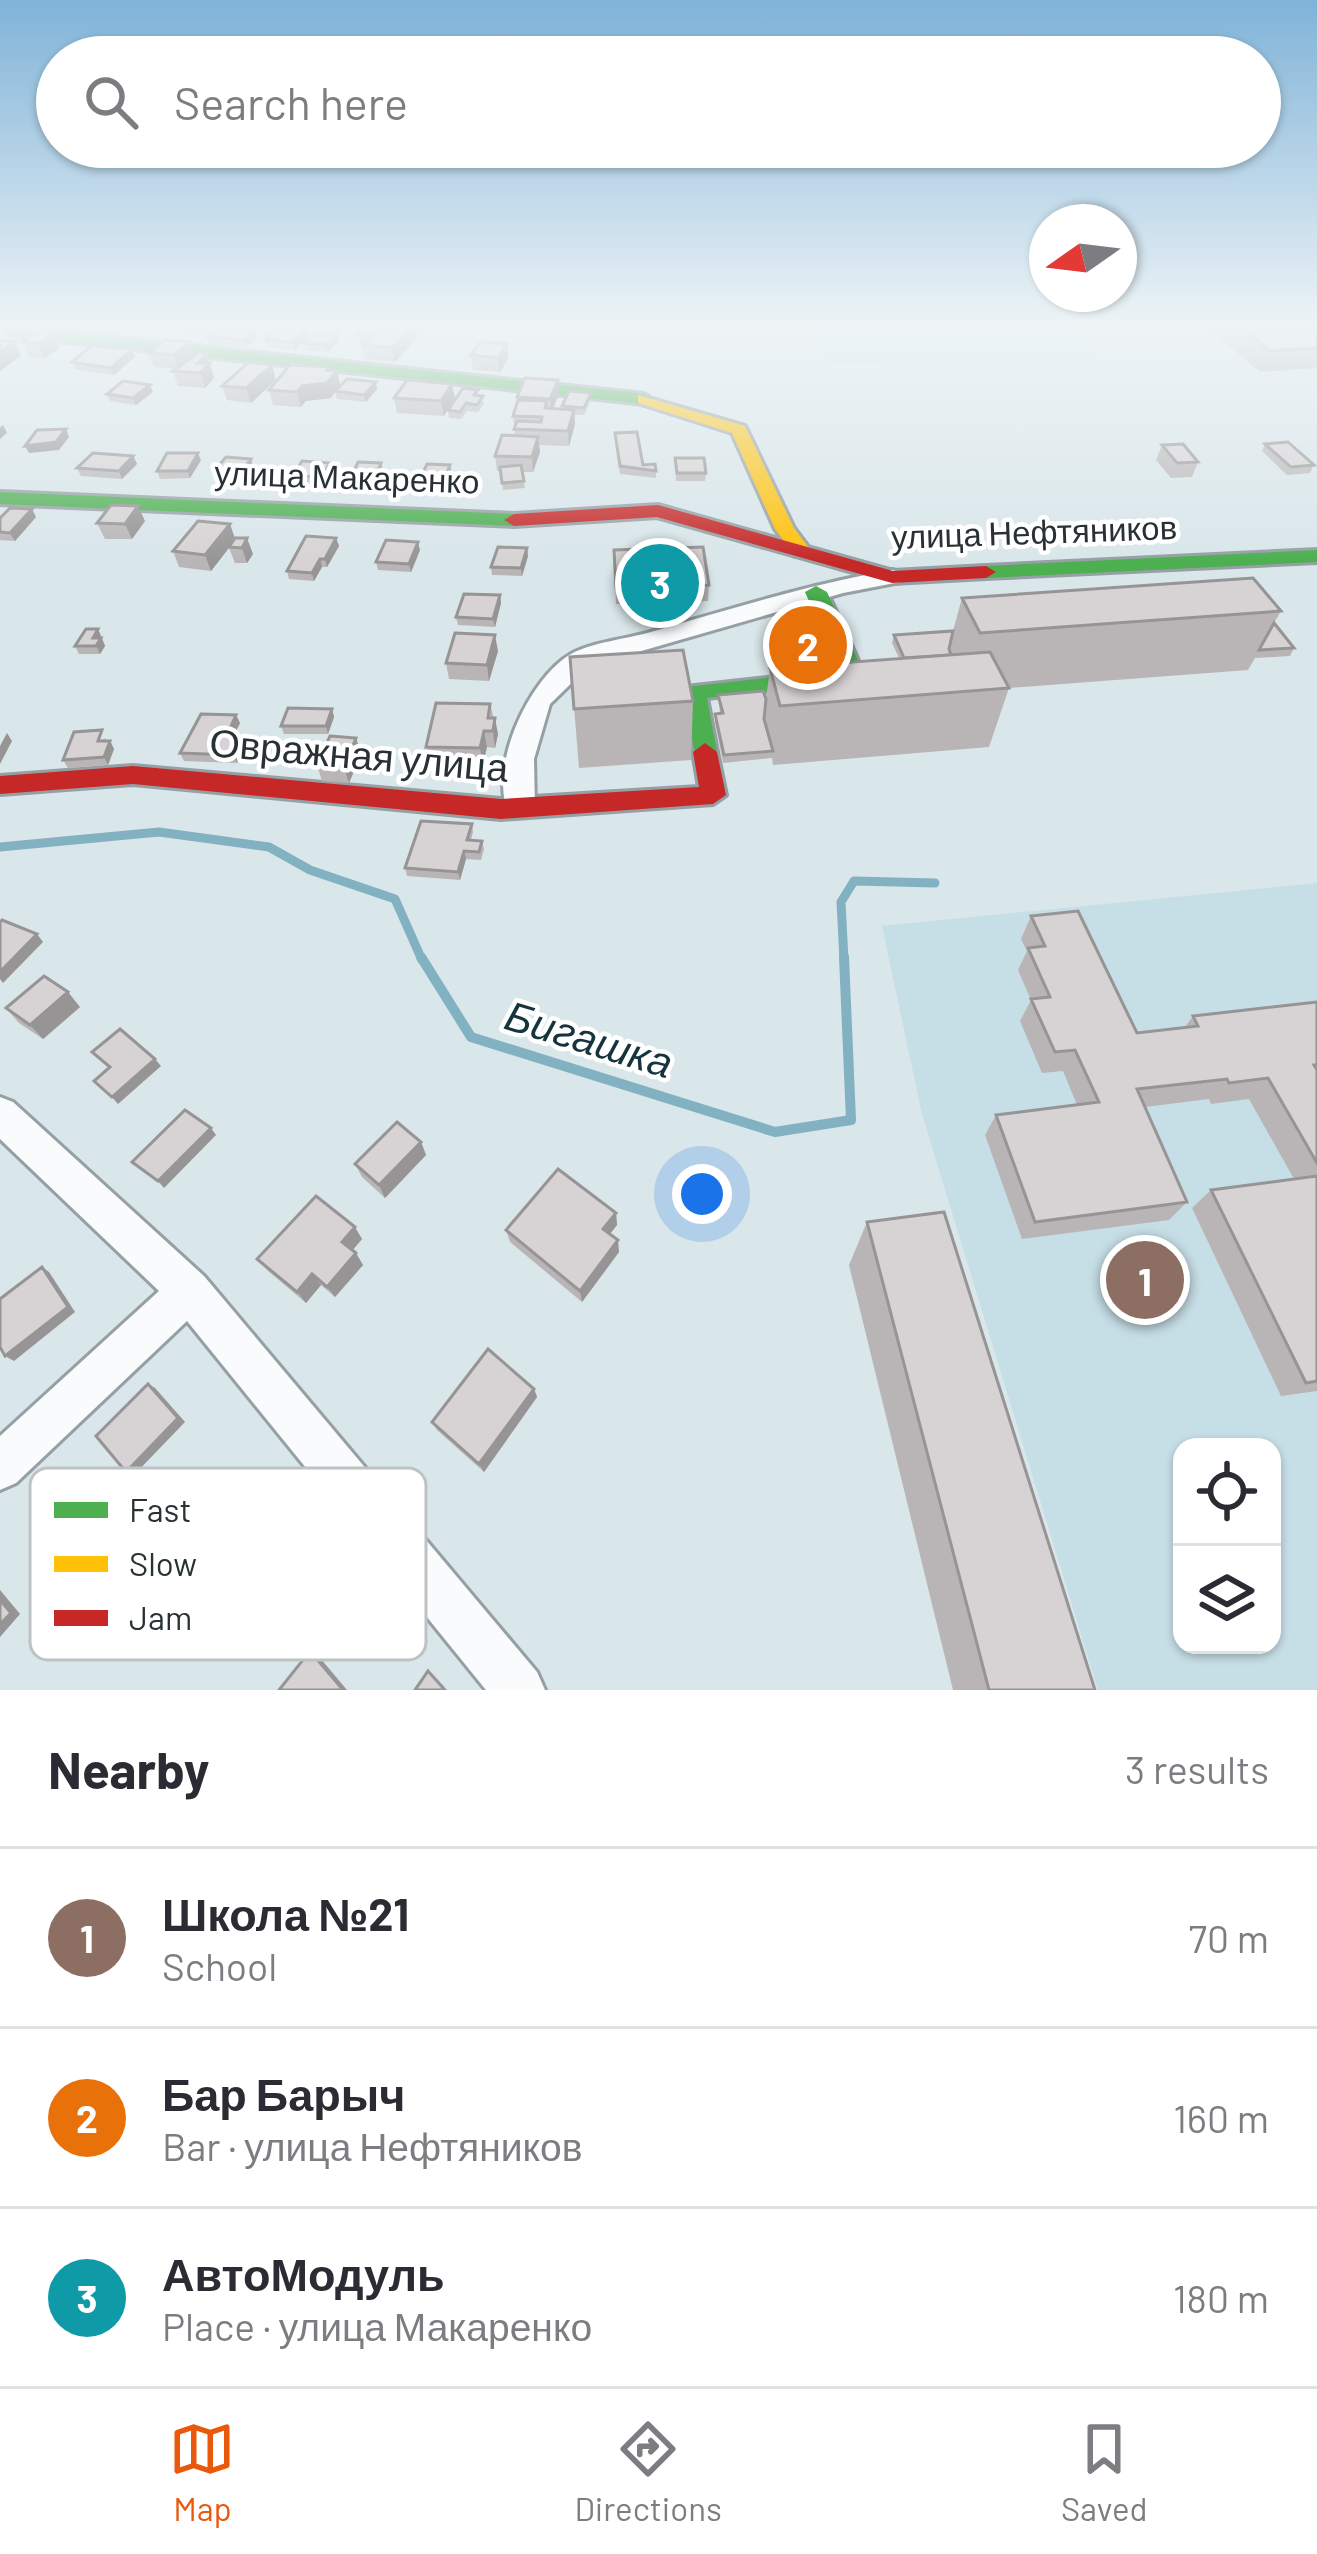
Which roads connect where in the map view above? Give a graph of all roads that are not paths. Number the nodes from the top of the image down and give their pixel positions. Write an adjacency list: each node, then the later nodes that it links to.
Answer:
1 (662, 405): 4 (street)
2 (0, 498): 3 (street, улица Макаренко)
3 (690, 516): 4 (street, улица Нефтяников)
4 (802, 552): 6 (street, улица Нефтяников)
5 (1317, 556): 6 (street, улица Нефтяников)
6 (892, 577): 7 (street)
7 (816, 592): 9 (street); 9 (street, Овражная улица)
8 (0, 785): 9 (street, Овражная улица)
9 (520, 808)
10 (0, 1114): 11 (street)
11 (189, 1291): 12 (street); 13 (street)
12 (0, 1467)
13 (335, 1468)
14 (426, 1578): 15 (street)
15 (518, 1690)

